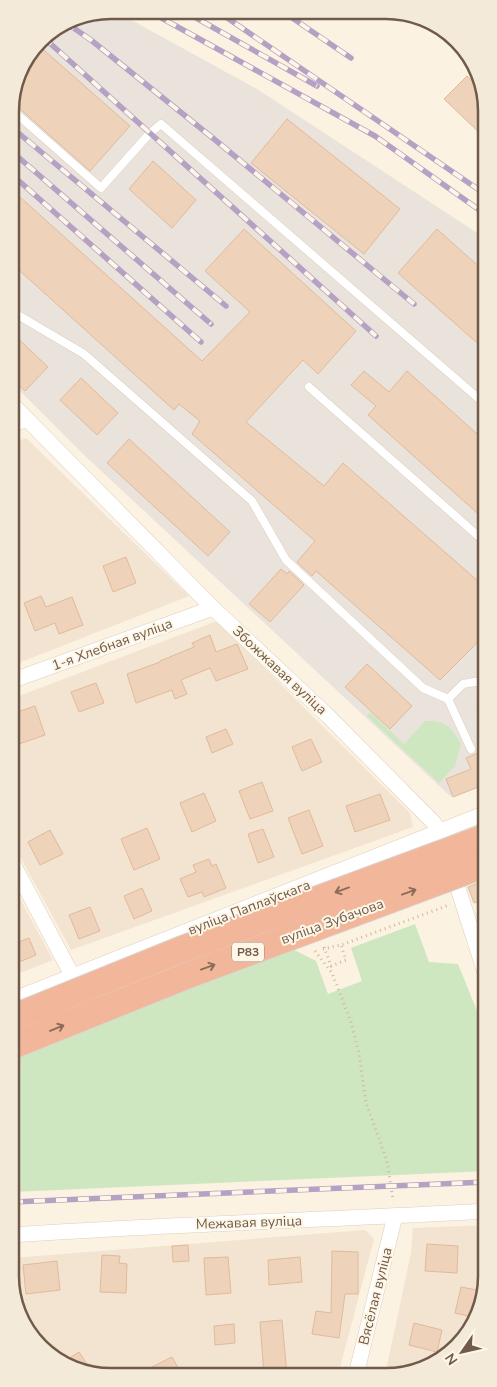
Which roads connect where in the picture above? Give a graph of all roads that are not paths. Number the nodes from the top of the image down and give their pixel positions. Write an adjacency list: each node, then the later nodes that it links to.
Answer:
1 (19, 116): 4 (lane)
2 (19, 316): 12 (lane)
3 (310, 387): 8 (lane)
4 (478, 397)
5 (19, 410): 6 (street, Збожжавая вуліца)
6 (27, 418): 7 (street); 9 (street, Збожжавая вуліца)
7 (19, 422)
8 (478, 536)
9 (213, 608): 10 (street, 1-я Хлебная вуліца); 15 (street, Збожжавая вуліца)
10 (19, 678)
11 (478, 681): 12 (lane)
12 (448, 699): 13 (lane)
13 (471, 749)
14 (478, 816): 15 (street, вуліца Паплаўскага)
15 (440, 832): 19 (street, Збожжавая вуліца); 20 (street, вуліца Паплаўскага)
16 (478, 840): 22 (highway, вуліца Зубачова / Р83, one-way to 22, bridge)
17 (478, 867): 23 (highway, вуліца Зубачова / Р83, one-way to 17, bridge)
18 (19, 875): 20 (street)
19 (478, 951)
20 (73, 977): 21 (street, вуліца Паплаўскага)
21 (19, 997)
22 (19, 1015)
23 (19, 1043)
24 (478, 1211): 25 (street, Межавая вуліца)
25 (395, 1216): 26 (street, Межавая вуліца); 27 (street, Вясёлая вуліца)
26 (19, 1234)
27 (358, 1368)

